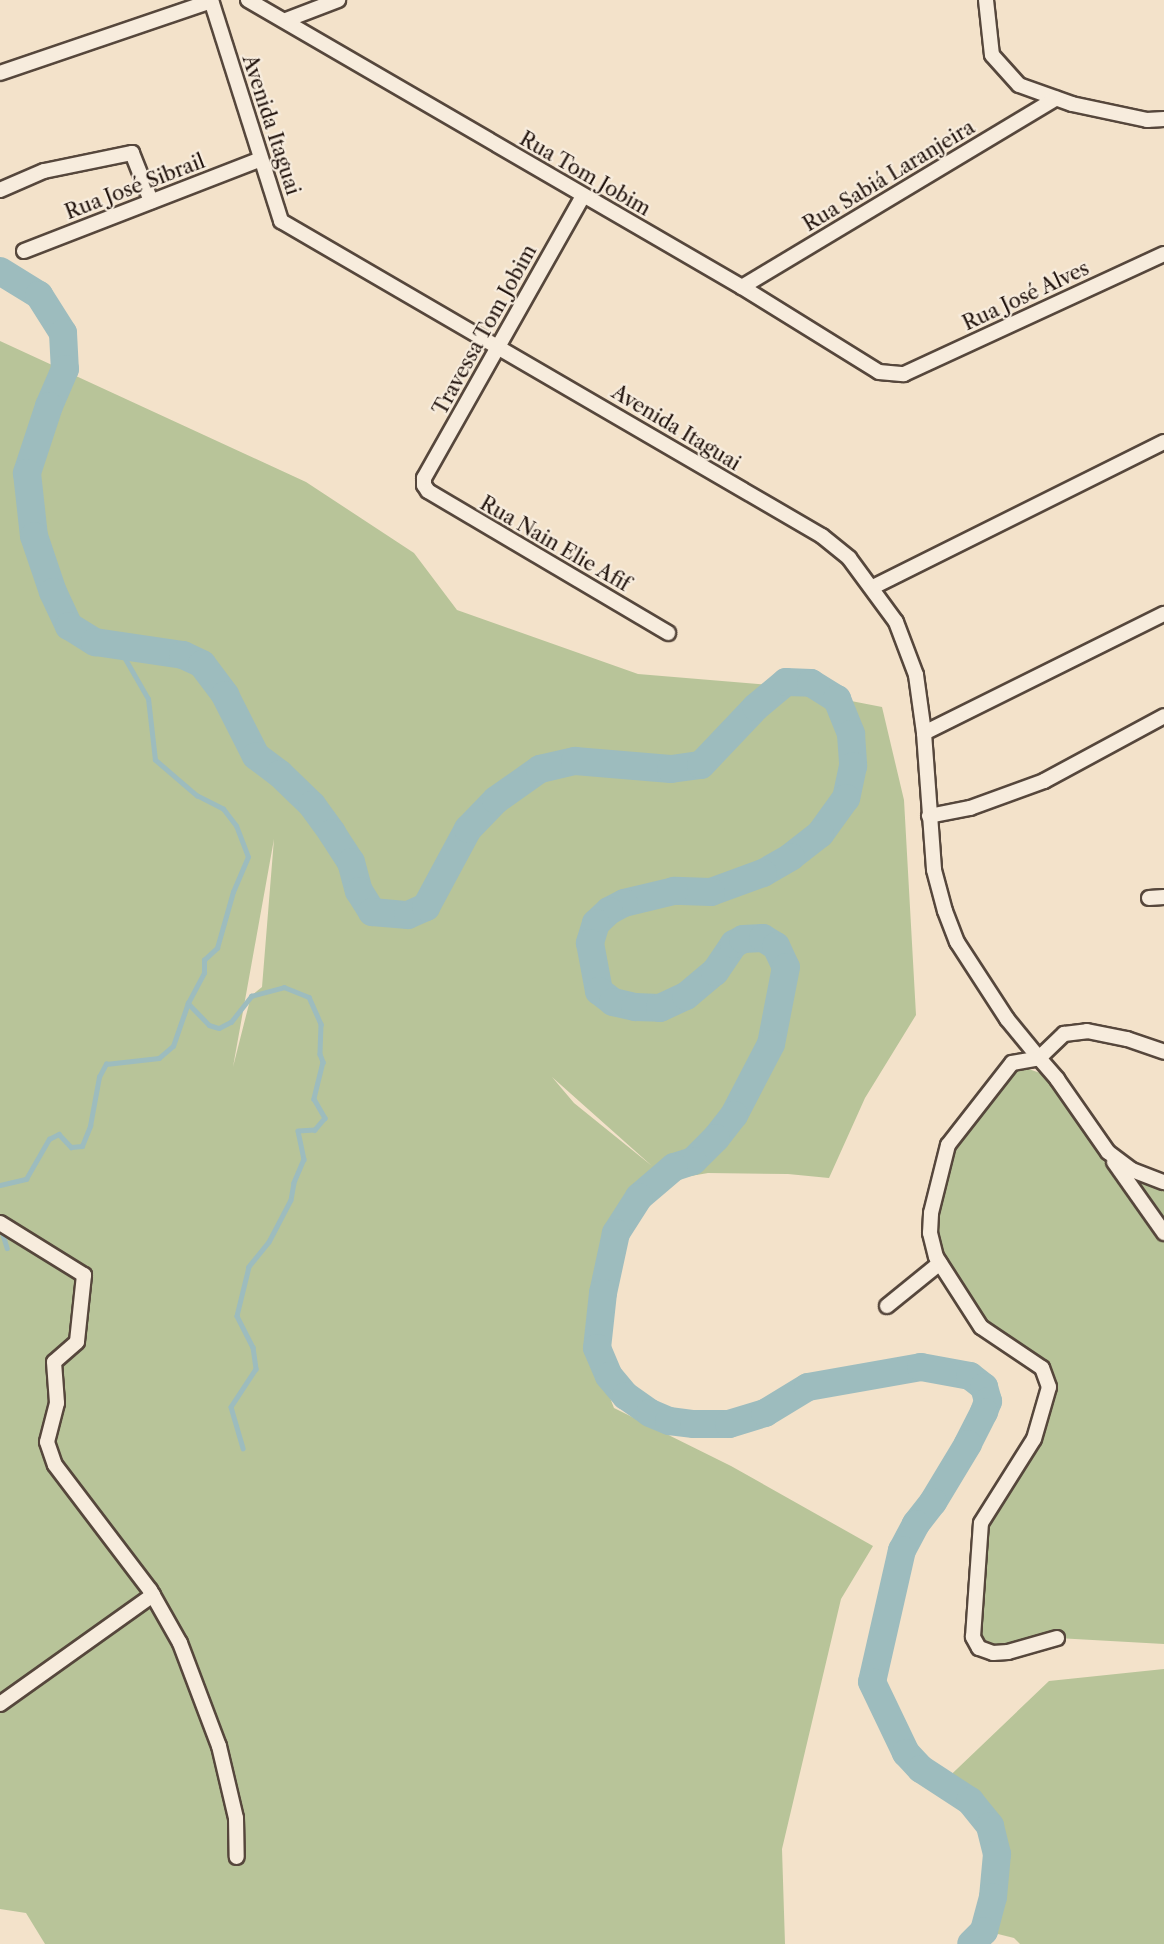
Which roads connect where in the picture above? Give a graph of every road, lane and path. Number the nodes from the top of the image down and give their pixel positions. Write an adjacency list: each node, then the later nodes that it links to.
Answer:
1 (211, 0): 6 (street); 9 (street, Avenida Itaguai)
2 (248, 0): 5 (street, Rua Tom Jobim)
3 (338, 0): 5 (street)
4 (986, 0): 7 (street)
5 (286, 20): 11 (street, Rua Tom Jobim)
6 (0, 73)
7 (1056, 98): 8 (street); 15 (street, Rua Sabiá Laranjeira)
8 (1164, 119)
9 (261, 159): 12 (street, Rua José Sibrail); 16 (street, Avenida Itaguai)
10 (0, 190): 12 (street)
11 (583, 196): 15 (street, Rua Tom Jobim); 16 (street, Travessa Tom Jobim)
12 (151, 201): 13 (street, Rua José Sibrail)
13 (24, 251)
14 (1164, 254): 17 (street, Rua José Alves)
15 (742, 287): 17 (street, Rua Tom Jobim)
16 (498, 346): 19 (street, Travessa Tom Jobim); 20 (street, Avenida Itaguai)
17 (904, 374)
18 (1164, 442): 20 (street)
19 (424, 485): 22 (street, Rua Nain Elie Afif)
20 (873, 587): 24 (street, Avenida Itaguai)
21 (1164, 614): 24 (street)
22 (669, 633)
23 (1164, 716): 25 (street)
24 (924, 733): 25 (street, Avenida Itaguai)
25 (929, 816): 29 (street, Avenida Itaguai)
26 (1164, 897): 27 (street)
27 (1149, 898)
28 (1164, 1052): 29 (street)
29 (1039, 1058): 30 (street, Avenida Itaguai); 34 (street)
30 (1108, 1152): 31 (street); 33 (street, Avenida Itaguai)
31 (1164, 1182)
32 (0, 1223): 36 (street)
33 (1164, 1233)
34 (940, 1263): 35 (street); 37 (street)
35 (887, 1305)
36 (153, 1595): 38 (street); 39 (street)
37 (1057, 1638)
38 (0, 1704)
39 (237, 1857)

